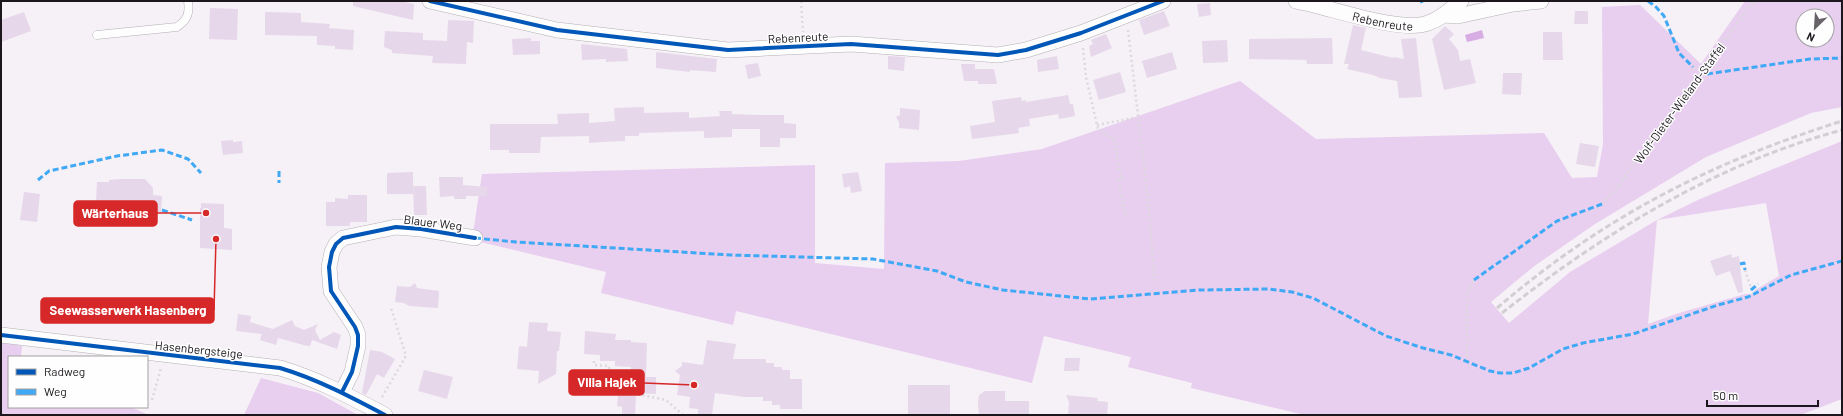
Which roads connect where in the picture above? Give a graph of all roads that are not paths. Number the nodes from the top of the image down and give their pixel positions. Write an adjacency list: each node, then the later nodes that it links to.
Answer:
1 (188, 1): 8 (lane)
2 (430, 1): 3 (street, Rebenreute)
3 (1163, 1)
4 (1296, 1): 7 (street, Rebenreute)
5 (1461, 1): 7 (street, Rebenreute)
6 (1541, 1): 7 (street, Rebenreute)
7 (1444, 15)
8 (97, 35)
9 (475, 238): 11 (street, Blauer Weg)
10 (1, 335): 11 (street, Hasenbergsteige)
11 (342, 392): 12 (street, Hasenbergsteige)
12 (380, 412)

